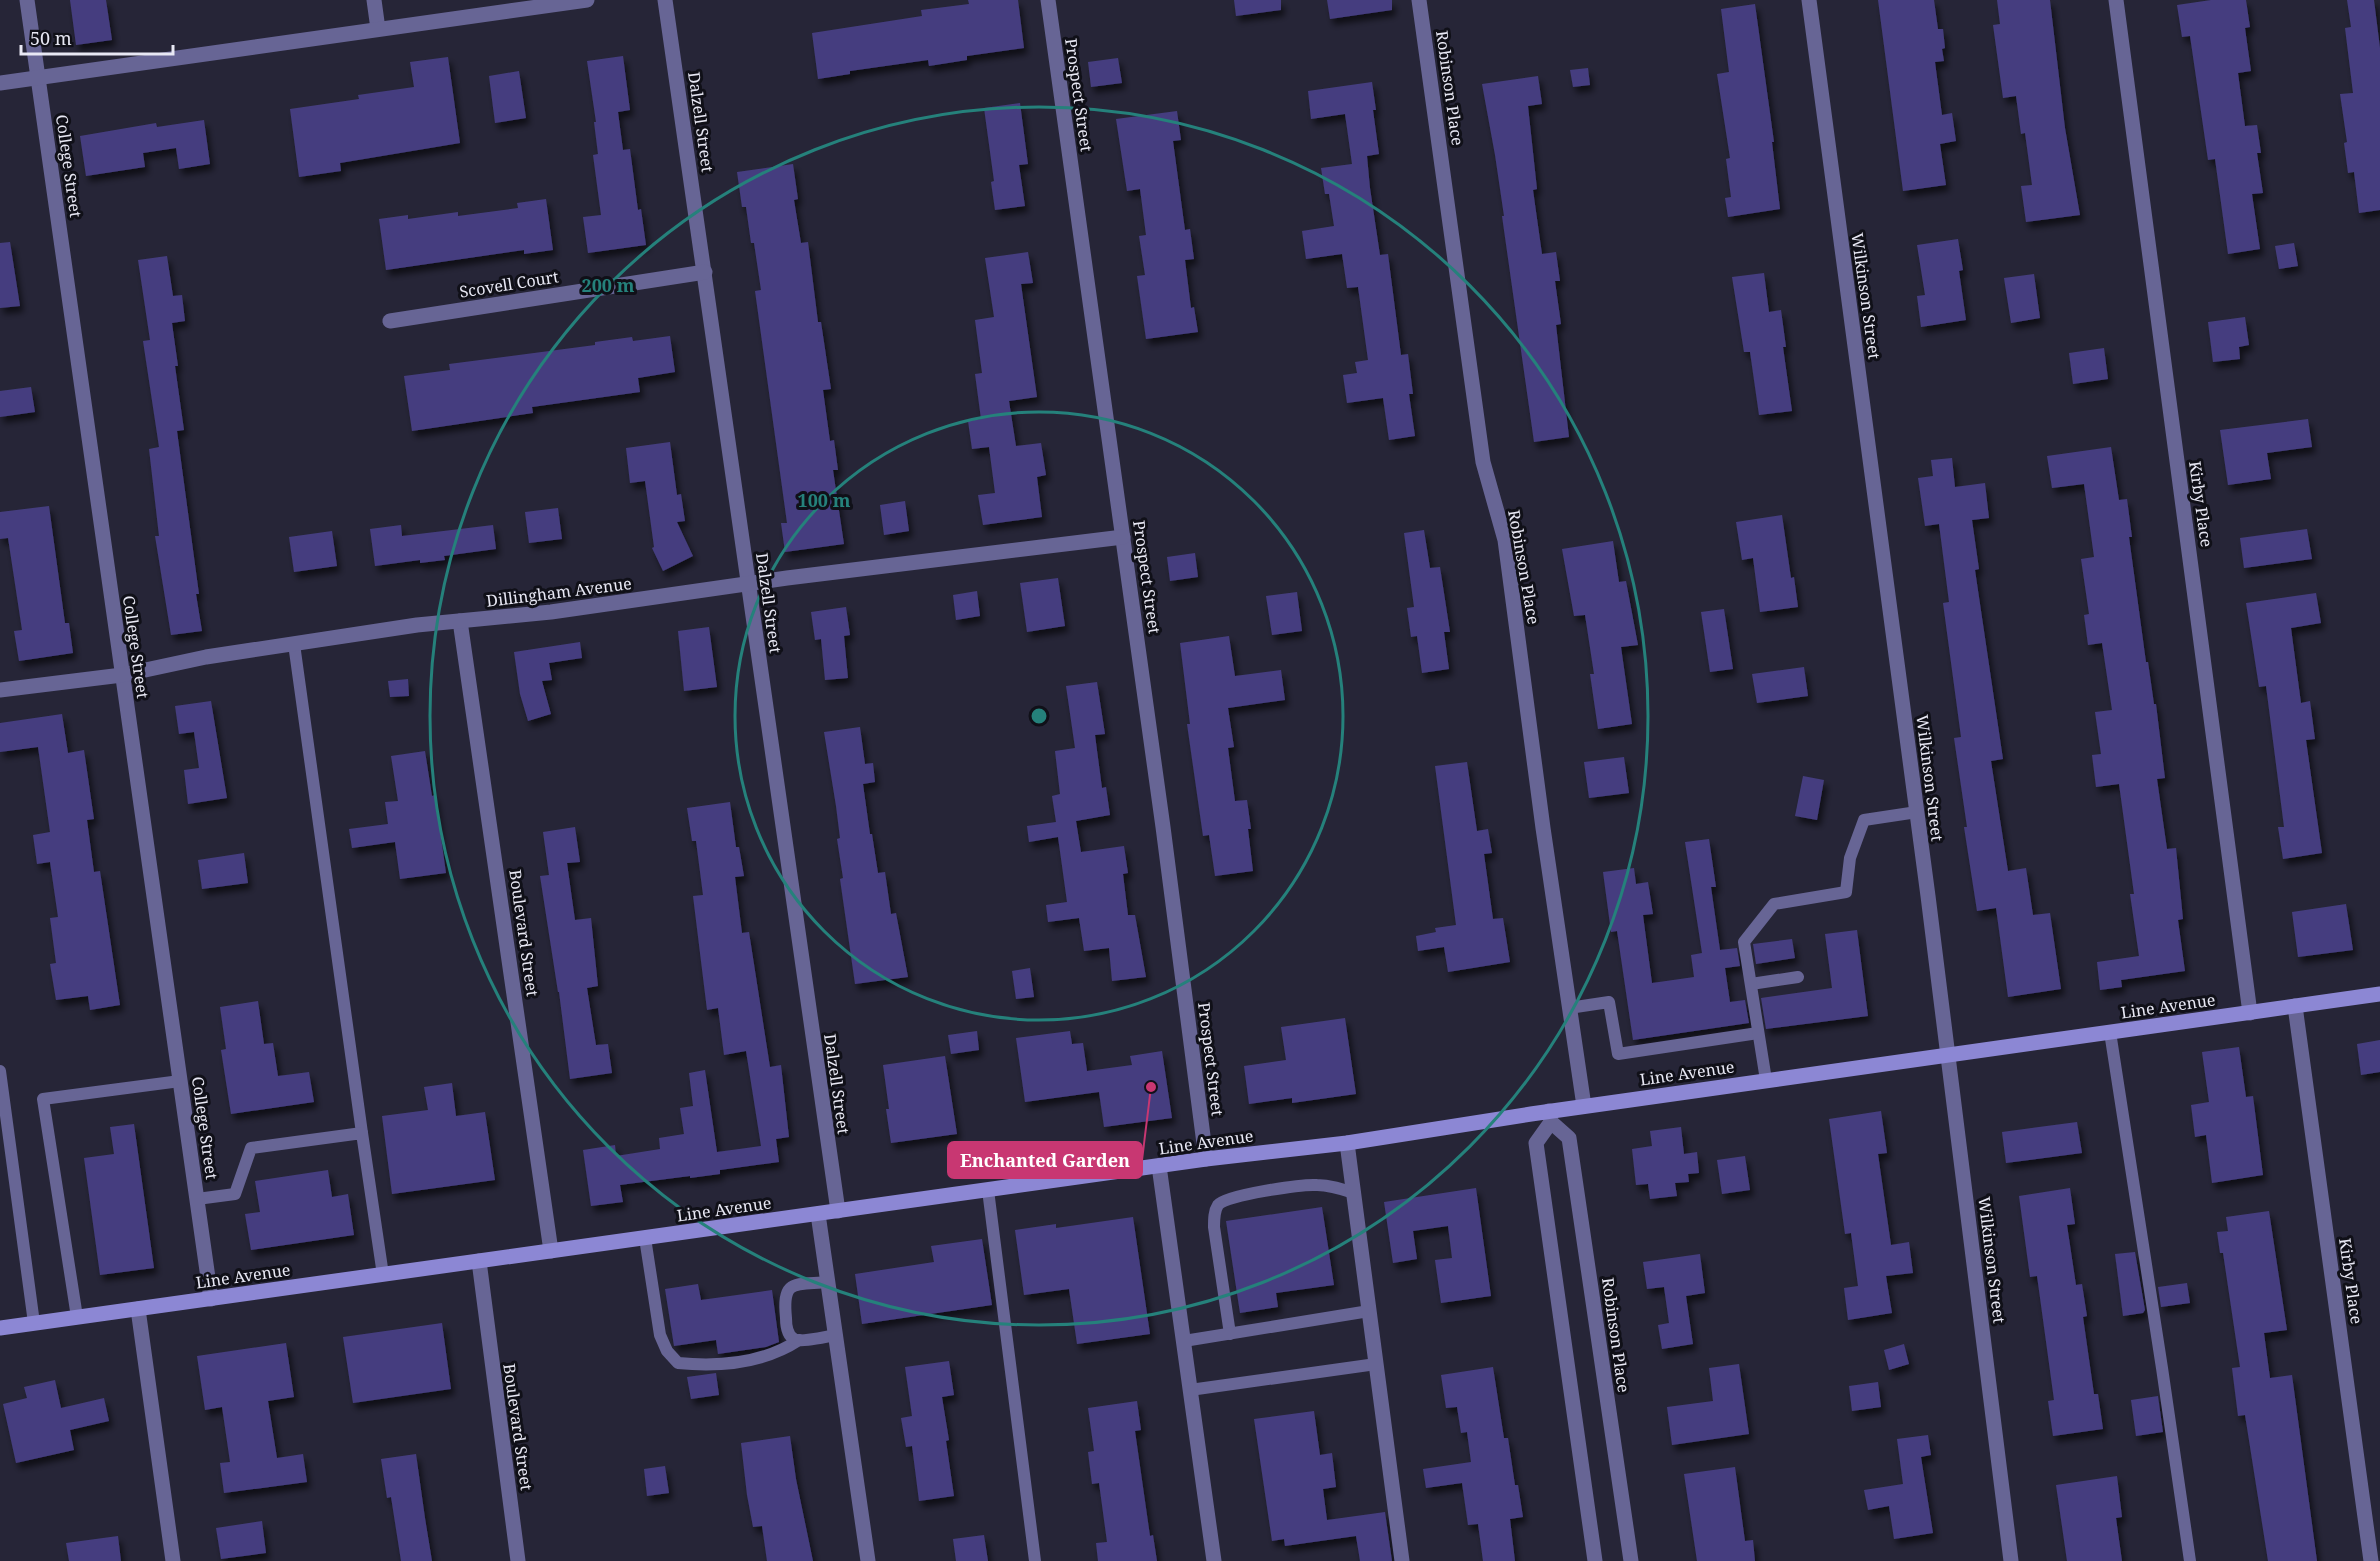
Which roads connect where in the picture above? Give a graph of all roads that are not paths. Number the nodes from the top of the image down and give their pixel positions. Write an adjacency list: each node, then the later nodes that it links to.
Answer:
1 (27, 0): 10 (street, College Street)
2 (374, 0): 9 (street)
3 (587, 0): 9 (street)
4 (665, 0): 12 (street, Dalzell Street)
5 (1048, 0): 14 (street, Prospect Street)
6 (1419, 0): 25 (street, Robinson Place)
7 (1809, 0): 20 (street, Wilkinson Street)
8 (2116, 0): 26 (street, Kirby Place)
9 (378, 29): 10 (street)
10 (38, 77): 11 (street); 18 (street, College Street)
11 (0, 83)
12 (705, 272): 13 (street, Scovell Court); 15 (street, Dalzell Street)
13 (390, 321)
14 (1123, 537): 15 (street, Dillingham Avenue); 37 (street, Prospect Street)
15 (749, 585): 16 (street, Dillingham Avenue); 42 (street, Dalzell Street)
16 (460, 621): 17 (street, Dillingham Avenue); 45 (street, Boulevard Street)
17 (294, 644): 18 (street, Dillingham Avenue); 35 (lane)
18 (122, 675): 19 (street, Dillingham Avenue); 32 (street, College Street)
19 (0, 690)
20 (1917, 812): 22 (lane); 29 (street, Wilkinson Street)
21 (1798, 977): 22 (lane)
22 (1751, 984): 28 (lane)
23 (2380, 994): 24 (main road, Line Avenue)
24 (2295, 1006): 26 (main road, Line Avenue); 71 (street, Kirby Place)
25 (1569, 1008): 28 (lane); 33 (street, Robinson Place)
26 (2250, 1012): 27 (main road, Line Avenue)
27 (2110, 1032): 29 (main road, Line Avenue); 70 (lane)
28 (1758, 1034): 31 (lane)
29 (1948, 1054): 31 (main road, Line Avenue); 69 (street, Wilkinson Street)
30 (0, 1071): 53 (lane)
31 (1766, 1080): 33 (main road, Line Avenue)
32 (180, 1081): 41 (street, College Street); 52 (lane)
33 (1584, 1106): 34 (main road, Line Avenue)
34 (1550, 1117): 36 (main road, Line Avenue); 67 (street); 68 (street, Robinson Place)
35 (362, 1133): 41 (lane); 47 (lane)
36 (1347, 1143): 37 (main road, Line Avenue); 40 (street)
37 (1206, 1159): 38 (main road, Line Avenue)
38 (1159, 1166): 39 (main road, Line Avenue); 58 (street)
39 (988, 1190): 42 (main road, Line Avenue); 64 (lane)
40 (1354, 1193): 51 (street); 56 (lane)
41 (197, 1200): 49 (street, College Street)
42 (838, 1211): 43 (main road, Line Avenue)
43 (818, 1214): 44 (main road, Line Avenue); 48 (street)
44 (645, 1238): 45 (main road, Line Avenue); 57 (lane)
45 (551, 1251): 46 (main road, Line Avenue)
46 (479, 1261): 47 (main road, Line Avenue); 62 (street, Boulevard Street)
47 (383, 1275): 49 (main road, Line Avenue)
48 (828, 1282): 55 (street); 57 (lane)
49 (211, 1299): 50 (main road, Line Avenue)
50 (138, 1309): 52 (main road, Line Avenue); 61 (street)
51 (1369, 1311): 56 (lane); 59 (street)
52 (76, 1317): 53 (main road, Line Avenue)
53 (34, 1323): 54 (main road, Line Avenue)
54 (0, 1328)
55 (836, 1335): 57 (lane); 63 (street)
56 (1230, 1335): 58 (lane)
57 (799, 1340)
58 (1184, 1341): 60 (street)
59 (1376, 1364): 60 (lane); 66 (street)
60 (1190, 1390): 65 (street)
61 (173, 1561)
62 (518, 1561)
63 (868, 1561)
64 (1035, 1561)
65 (1214, 1561)
66 (1402, 1561)
67 (1594, 1561)
68 (1631, 1561)
69 (2011, 1561)
70 (2190, 1561)
71 (2371, 1561)

